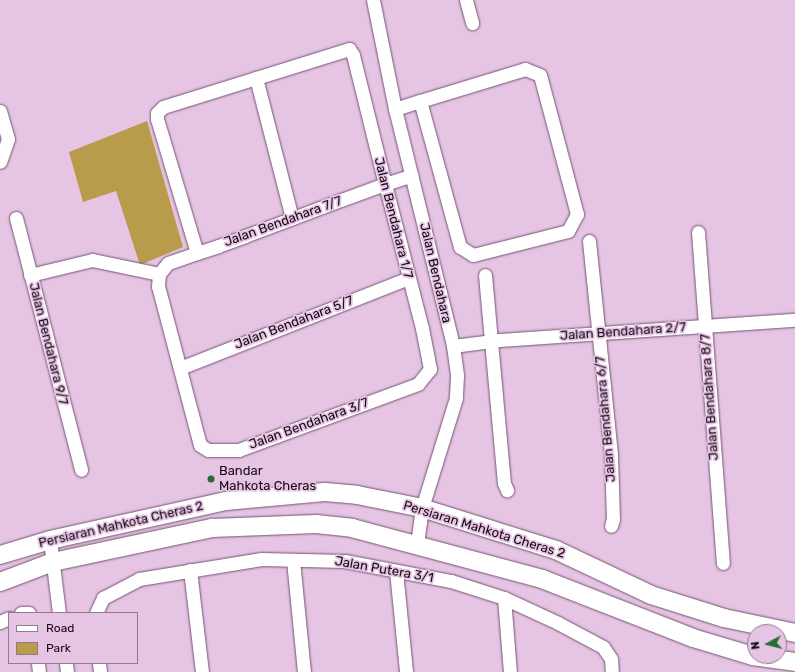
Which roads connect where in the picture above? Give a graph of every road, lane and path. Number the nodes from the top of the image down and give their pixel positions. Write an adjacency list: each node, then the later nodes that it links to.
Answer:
1 (373, 0): 6 (street, Jalan Bendahara)
2 (466, 0): 3 (street)
3 (472, 23)
4 (256, 78): 10 (street, Jalan Bendahara 1/7); 12 (street); 15 (street)
5 (420, 101): 5 (street); 6 (street)
6 (395, 109): 9 (street, Jalan Bendahara)
7 (0, 111): 8 (street)
8 (0, 162)
9 (412, 175): 10 (street, Jalan Bendahara 7/7); 24 (street, Jalan Bendahara)
10 (385, 184): 12 (street, Jalan Bendahara 7/7); 19 (street, Jalan Bendahara 1/7)
11 (16, 218): 17 (street, Jalan Bendahara 9/7)
12 (292, 218): 15 (street, Jalan Bendahara 7/7)
13 (698, 232): 21 (street, Jalan Bendahara 8/7)
14 (589, 241): 22 (street, Jalan Bendahara 6/7)
15 (197, 253): 16 (street, Jalan Bendahara 7/7)
16 (159, 274): 17 (street); 25 (street)
17 (30, 275): 27 (street, Jalan Bendahara 9/7)
18 (485, 275): 23 (street)
19 (408, 278): 25 (street, Jalan Bendahara 5/7); 26 (street, Jalan Bendahara 1/7)
20 (795, 320): 21 (street, Jalan Bendahara 2/7)
21 (705, 325): 22 (street, Jalan Bendahara 2/7); 36 (street, Jalan Bendahara 8/7)
22 (598, 333): 23 (street, Jalan Bendahara 2/7); 30 (street, Jalan Bendahara 6/7)
23 (494, 340): 24 (street, Jalan Bendahara 2/7); 28 (street)
24 (452, 342): 29 (street, Jalan Bendahara)
25 (180, 368): 26 (street, Jalan Bendahara 3/7)
26 (418, 384)
27 (80, 470)
28 (507, 490)
29 (422, 508): 31 (street, Persiaran Mahkota Cheras 2); 32 (street, Jalan Bendahara); 43 (street, Persiaran Mahkota Cheras 2)
30 (611, 526)
31 (50, 540): 33 (street, Persiaran Mahkota Cheras 2); 35 (street)
32 (417, 545): 35 (street, Persiaran Mahkota Cheras 2); 44 (street, Persiaran Mahkota Cheras 2)
33 (0, 555)
34 (293, 560): 37 (street, Jalan Putera 3/1); 38 (street, Jalan Putera 3/1); 46 (street)
35 (53, 562): 39 (street, Persiaran Mahkota Cheras 2); 41 (street)
36 (723, 563)
37 (190, 570): 42 (street, Jalan Putera 3/1); 45 (street)
38 (396, 571): 40 (street, Jalan Putera 3/1); 47 (street)
39 (0, 582)
40 (504, 598): 48 (street); 49 (street, Jalan Putera 3/1)
41 (59, 612)
42 (96, 612)
43 (795, 633)
44 (795, 662)
45 (202, 672)
46 (304, 672)
47 (406, 672)
48 (510, 672)
49 (612, 672)

